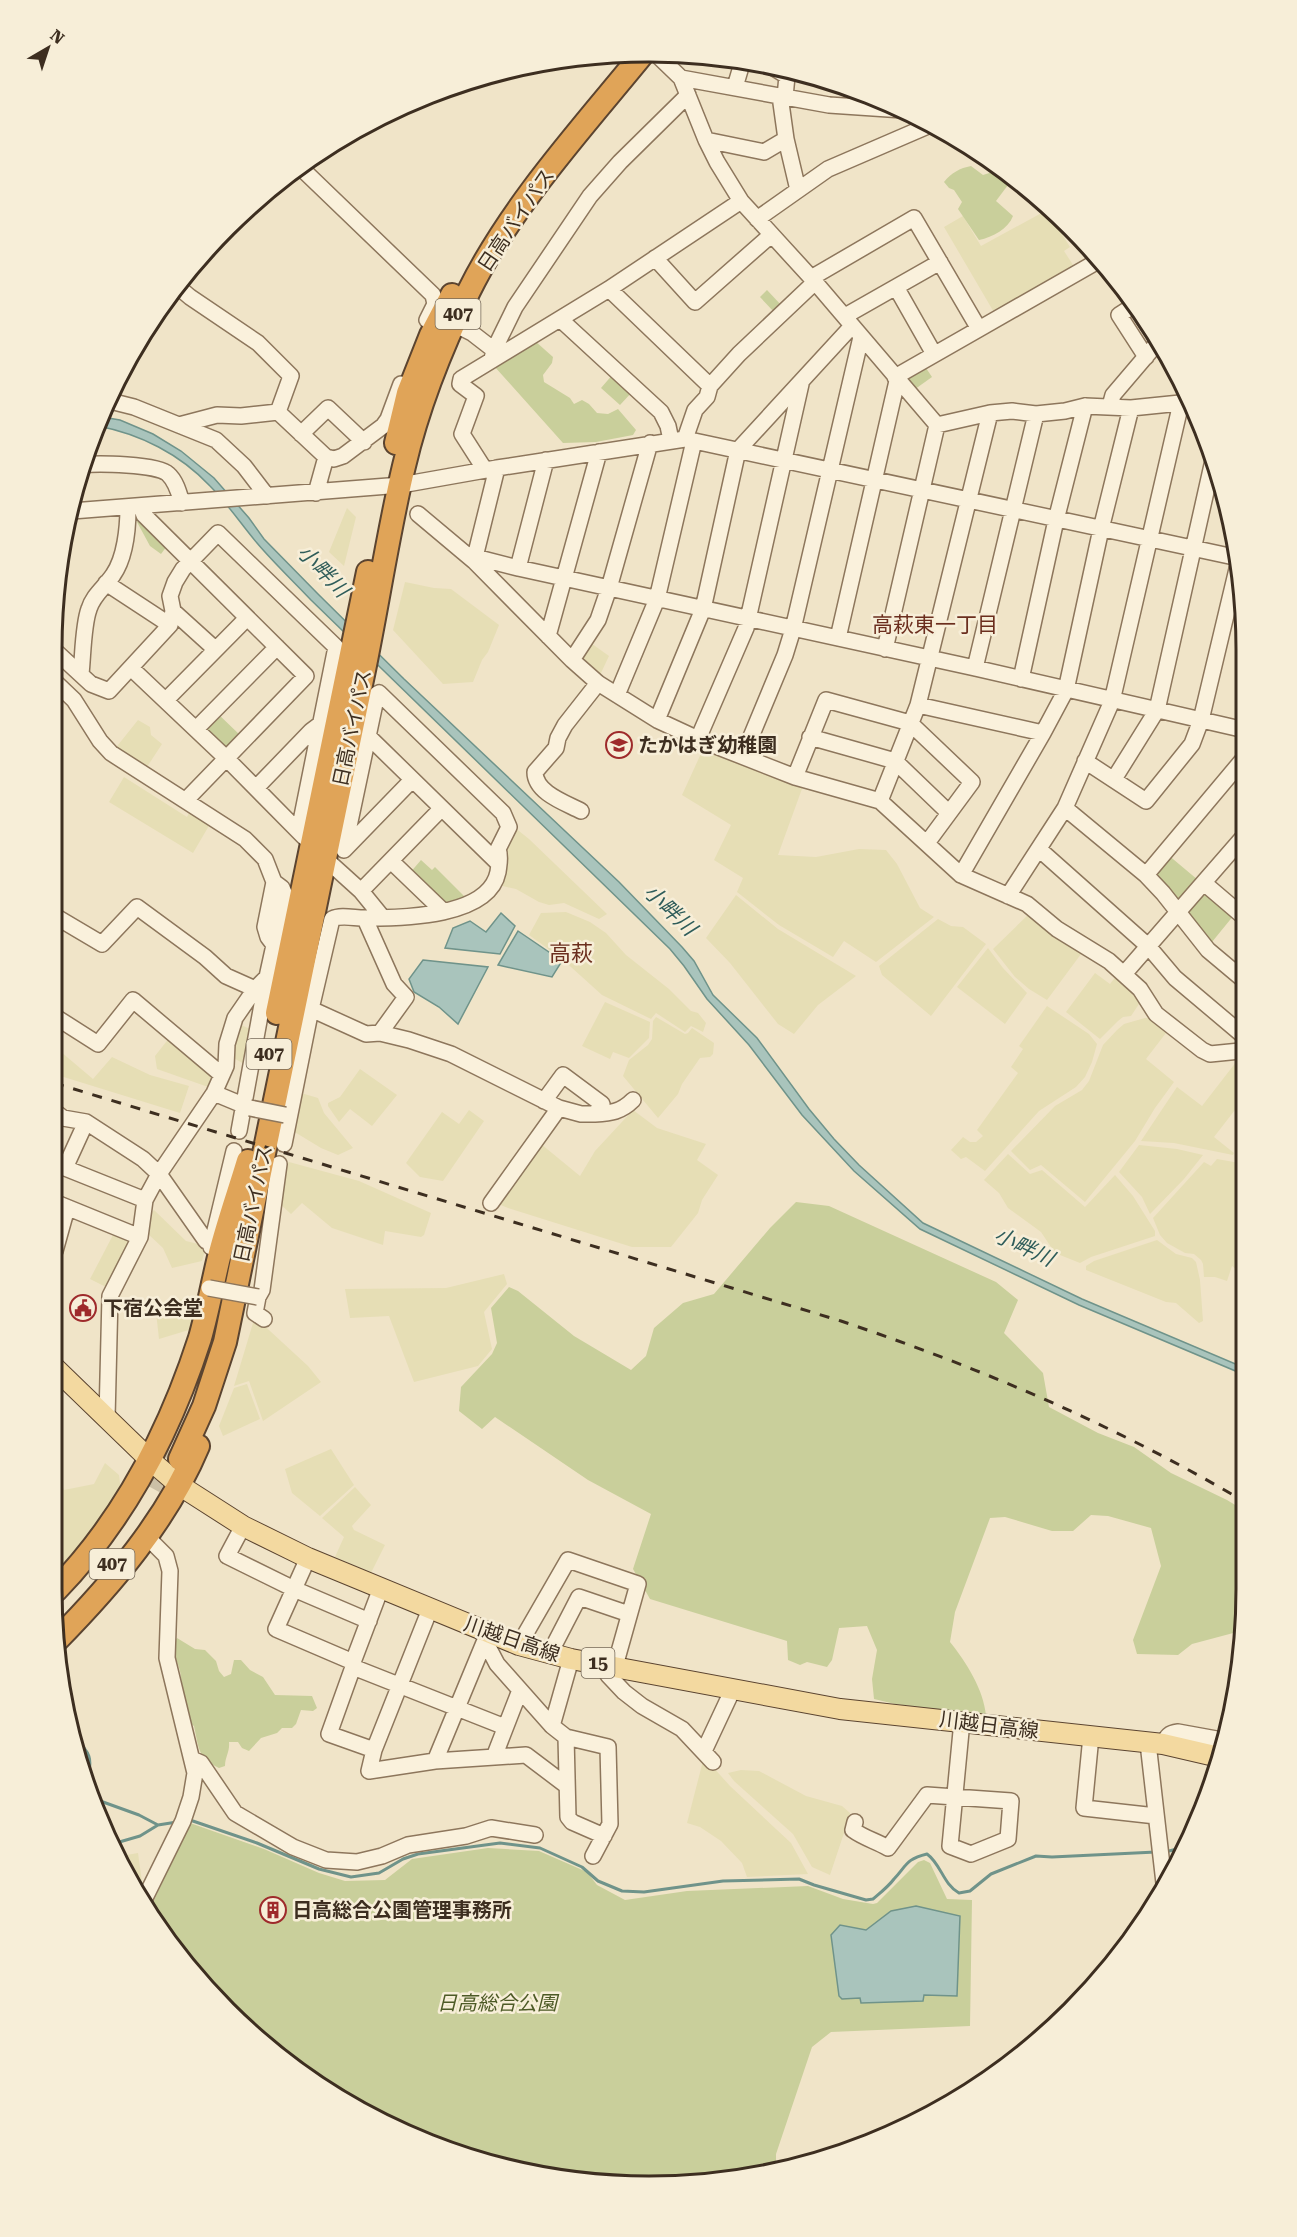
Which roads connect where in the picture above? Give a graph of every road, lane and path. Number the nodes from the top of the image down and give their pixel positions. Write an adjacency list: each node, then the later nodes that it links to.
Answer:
1 (636, 62): 28 (highway, 日高バイパス / 407)
2 (665, 62): 5 (street)
3 (617, 63): 63 (highway, 日高バイパス / 407)
4 (740, 69): 7 (street)
5 (681, 78): 7 (street); 8 (street)
6 (786, 79): 9 (street)
7 (735, 87): 9 (street)
8 (688, 95): 13 (street); 33 (street)
9 (782, 96): 10 (street); 12 (street)
10 (878, 108)
11 (921, 129): 15 (street)
12 (786, 139): 13 (street); 15 (street)
13 (706, 140): 16 (street)
14 (305, 172): 51 (street)
15 (798, 189): 17 (street)
16 (741, 201): 17 (street); 19 (street)
17 (757, 219): 18 (street)
18 (771, 235): 19 (street); 22 (street)
19 (655, 258): 24 (street)
20 (940, 262): 22 (street); 23 (street); 30 (street)
21 (1093, 264): 30 (street)
22 (813, 280): 29 (street); 37 (street)
23 (896, 287): 29 (street); 32 (street)
24 (609, 289): 27 (street); 37 (street)
25 (183, 291): 44 (street)
26 (1128, 309): 34 (street)
27 (561, 320): 33 (street); 50 (street)
28 (454, 324): 33 (street); 63 (highway, 日高バイパス / 407)
29 (853, 326): 35 (street); 36 (street); 60 (street)
30 (979, 329): 32 (street)
31 (1153, 348): 34 (street)
32 (934, 354): 35 (street)
33 (493, 356): 59 (street)
34 (1146, 357): 41 (street)
35 (896, 379): 48 (street); 62 (street)
36 (801, 384): 53 (street); 57 (street)
37 (710, 386): 50 (street)
38 (116, 402): 47 (street)
39 (1181, 403): 42 (street)
40 (1085, 406): 41 (street); 46 (street); 73 (street)
41 (1110, 406): 42 (street)
42 (1131, 408): 74 (street)
43 (1184, 409): 75 (street)
44 (278, 411): 47 (street); 49 (street)
45 (990, 413): 46 (street); 48 (street); 67 (street)
46 (1036, 414): 70 (street)
47 (179, 425): 66 (street)
48 (937, 425): 64 (street)
49 (301, 434): 51 (street); 55 (street)
50 (683, 440): 52 (street); 53 (street); 85 (street)
51 (364, 442): 55 (street)
52 (650, 443): 54 (street); 83 (street)
53 (738, 450): 57 (street); 86 (street)
54 (599, 452): 56 (street); 81 (street)
55 (326, 457): 65 (street)
56 (546, 460): 59 (street); 80 (street)
57 (784, 461): 60 (street); 89 (street)
58 (92, 465): 68 (street)
59 (491, 469): 63 (street); 78 (street)
60 (830, 471): 62 (street); 90 (street)
61 (1209, 477): 76 (street)
62 (876, 480): 64 (street); 92 (street)
63 (393, 485): 65 (street); 140 (highway, 日高バイパス / 407)
64 (921, 490): 67 (street); 95 (street)
65 (316, 493): 66 (street)
66 (259, 497): 68 (street)
67 (967, 500): 70 (street); 97 (street)
68 (182, 503): 69 (street)
69 (135, 507): 71 (street); 79 (street); 82 (street)
70 (1012, 510): 73 (street); 100 (street)
71 (79, 511)
72 (418, 514): 78 (street)
73 (1056, 520): 74 (street); 103 (street)
74 (1101, 529): 75 (street); 106 (street)
75 (1148, 540): 76 (street); 111 (street)
76 (1193, 549): 77 (street); 113 (street)
77 (1227, 556)
78 (474, 559): 80 (street); 91 (street)
79 (190, 561): 87 (street); 88 (street); 107 (street)
80 (518, 568): 81 (street)
81 (564, 579): 83 (street); 91 (street)
82 (106, 583): 87 (street); 102 (street)
83 (609, 588): 85 (street); 98 (street)
84 (1232, 590): 115 (street)
85 (657, 599): 86 (street); 108 (street)
86 (703, 609): 89 (street); 114 (street)
87 (171, 618): 94 (street); 99 (street)
88 (247, 618): 93 (street); 94 (street)
89 (748, 619): 90 (street); 123 (street)
90 (793, 629): 92 (street); 124 (street)
91 (548, 636): 98 (street)
92 (838, 638): 95 (street)
93 (277, 647): 101 (street); 119 (street)
94 (215, 649): 110 (street)
95 (885, 649): 97 (street)
96 (62, 657): 102 (street)
97 (931, 658): 100 (street); 112 (street)
98 (572, 660): 104 (street)
99 (131, 668): 102 (street); 110 (street)
100 (975, 668): 103 (street)
101 (306, 676): 107 (street); 125 (street)
102 (86, 679): 109 (street)
103 (1021, 679): 106 (street)
104 (598, 682): 108 (street); 137 (street)
105 (62, 689): 109 (street)
106 (1066, 690): 111 (street); 120 (street)
107 (326, 694): 117 (street)
108 (617, 695): 114 (street)
109 (74, 700): 133 (street)
110 (166, 700): 119 (street)
111 (1112, 701): 113 (street); 127 (street)
112 (918, 705): 116 (street); 120 (street)
113 (1157, 710): 115 (street); 130 (street)
114 (657, 720): 123 (street)
115 (1201, 720): 118 (street); 130 (street)
116 (910, 723): 122 (street); 126 (street); 138 (street)
117 (319, 725): 132 (street); 140 (street)
118 (1236, 728)
119 (196, 729): 125 (street)
120 (1044, 733): 145 (street)
121 (368, 736): 131 (street); 131 (street); 144 (street)
122 (810, 737): 126 (street); 129 (street)
123 (698, 739): 124 (street)
124 (743, 756): 129 (street)
125 (226, 759): 132 (street); 133 (street)
126 (895, 761): 134 (street); 138 (street)
127 (1085, 761): 130 (street); 135 (street)
128 (1236, 768): 146 (street)
129 (795, 777): 134 (street)
130 (1114, 779)
131 (412, 780): 136 (street)
132 (256, 788): 140 (street)
133 (186, 800): 159 (street)
134 (880, 801): 139 (street)
135 (1065, 808): 141 (street); 146 (street)
136 (441, 809): 143 (street); 144 (street)
137 (581, 812)
138 (949, 813): 139 (street)
139 (927, 843): 145 (street)
140 (312, 845): 148 (street); 178 (highway, 日高バイパス / 407)
141 (1040, 849): 149 (street); 156 (street)
142 (1236, 850): 147 (street)
143 (391, 861): 148 (street); 151 (street)
144 (499, 864): 151 (street)
145 (961, 875): 149 (street)
146 (1146, 875): 152 (street)
147 (1204, 882): 150 (street); 152 (street)
148 (360, 891): 154 (street)
149 (1008, 896): 158 (street)
150 (1236, 910)
151 (443, 911): 154 (street)
152 (1177, 913): 156 (street); 157 (street)
153 (365, 918): 154 (street); 161 (street); 163 (street)
154 (383, 918)
155 (62, 920): 160 (street)
156 (1148, 946): 158 (street); 164 (street)
157 (1236, 973)
158 (1124, 974): 165 (street)
159 (267, 977): 160 (street); 170 (street)
160 (255, 989): 166 (street)
161 (311, 1009): 163 (street); 173 (street)
162 (62, 1021): 166 (street)
163 (380, 1033): 169 (street)
164 (1236, 1038)
165 (1236, 1048)
166 (222, 1075): 167 (street)
167 (214, 1094): 170 (street); 179 (street)
168 (633, 1100): 172 (street)
169 (544, 1101): 171 (street); 172 (street)
170 (247, 1108): 173 (street, bridge); 176 (street)
171 (560, 1108): 172 (street); 181 (street)
172 (595, 1114)
173 (288, 1116): 177 (street)
174 (62, 1117): 175 (street)
175 (86, 1122): 179 (street); 180 (street)
176 (239, 1131)
177 (284, 1144)
178 (255, 1162): 185 (street); 185 (street, bridge); 189 (highway, 407); 189 (highway, 日高バイパス / 407); 190 (highway, 407)
179 (159, 1174): 180 (street); 184 (street)
180 (145, 1200): 183 (street)
181 (491, 1203)
182 (62, 1205): 183 (street)
183 (140, 1237): 188 (street)
184 (206, 1241)
185 (258, 1297): 186 (street)
186 (264, 1319)
187 (62, 1375): 188 (main road, 川越日高線 / 15)
188 (107, 1418): 189 (main road, 川越日高線 / 15)
189 (167, 1456): 190 (main road, 川越日高線 / 15); 194 (highway, 407)
190 (179, 1485): 191 (main road, 川越日高線 / 15); 192 (highway, 407)
191 (243, 1526): 193 (main road, 川越日高線 / 15); 196 (street)
192 (146, 1536): 202 (highway, 407); 223 (street)
193 (308, 1558): 195 (main road, 川越日高線 / 15); 196 (street)
194 (62, 1583)
195 (381, 1588): 198 (main road, 川越日高線 / 15); 201 (street)
196 (294, 1589): 201 (street); 207 (street)
197 (62, 1600): 200 (highway, 407)
198 (430, 1609): 203 (main road, 川越日高線 / 15); 209 (street)
199 (629, 1614): 204 (street); 205 (street); 208 (street)
200 (63, 1619)
201 (369, 1622): 207 (street)
202 (64, 1633)
203 (486, 1637): 204 (main road, 川越日高線 / 15); 211 (street); 212 (street)
204 (519, 1645): 205 (main road, 川越日高線 / 15)
205 (550, 1653): 206 (main road, 川越日高線 / 15)
206 (571, 1659): 208 (main road, 川越日高線 / 15); 214 (street)
207 (353, 1664): 209 (street); 220 (street)
208 (611, 1666): 210 (main road, 川越日高線 / 15); 210 (street)
209 (400, 1686): 212 (street); 220 (street)
210 (733, 1689): 213 (main road, 川越日高線 / 15)
211 (520, 1690): 214 (street); 215 (street)
212 (457, 1708): 215 (street); 224 (street)
213 (962, 1721): 216 (main road, 川越日高線 / 15); 226 (street)
214 (552, 1726): 217 (street)
215 (505, 1727): 222 (street)
216 (1091, 1736): 219 (main road, 川越日高線 / 15); 227 (street)
217 (566, 1737): 225 (street); 230 (street)
218 (1215, 1739): 219 (street)
219 (1155, 1744): 221 (main road, 川越日高線 / 15); 227 (street)
220 (374, 1750): 224 (street)
221 (1211, 1754)
222 (494, 1757): 224 (street); 225 (street)
223 (194, 1760): 229 (street); 233 (street)
224 (435, 1761)
225 (567, 1786): 230 (street)
226 (955, 1796): 226 (street); 228 (street)
227 (1156, 1816): 232 (street)
228 (855, 1822)
229 (535, 1835)
230 (604, 1836): 231 (street)
231 (593, 1856)
232 (1163, 1871)
233 (147, 1894)

